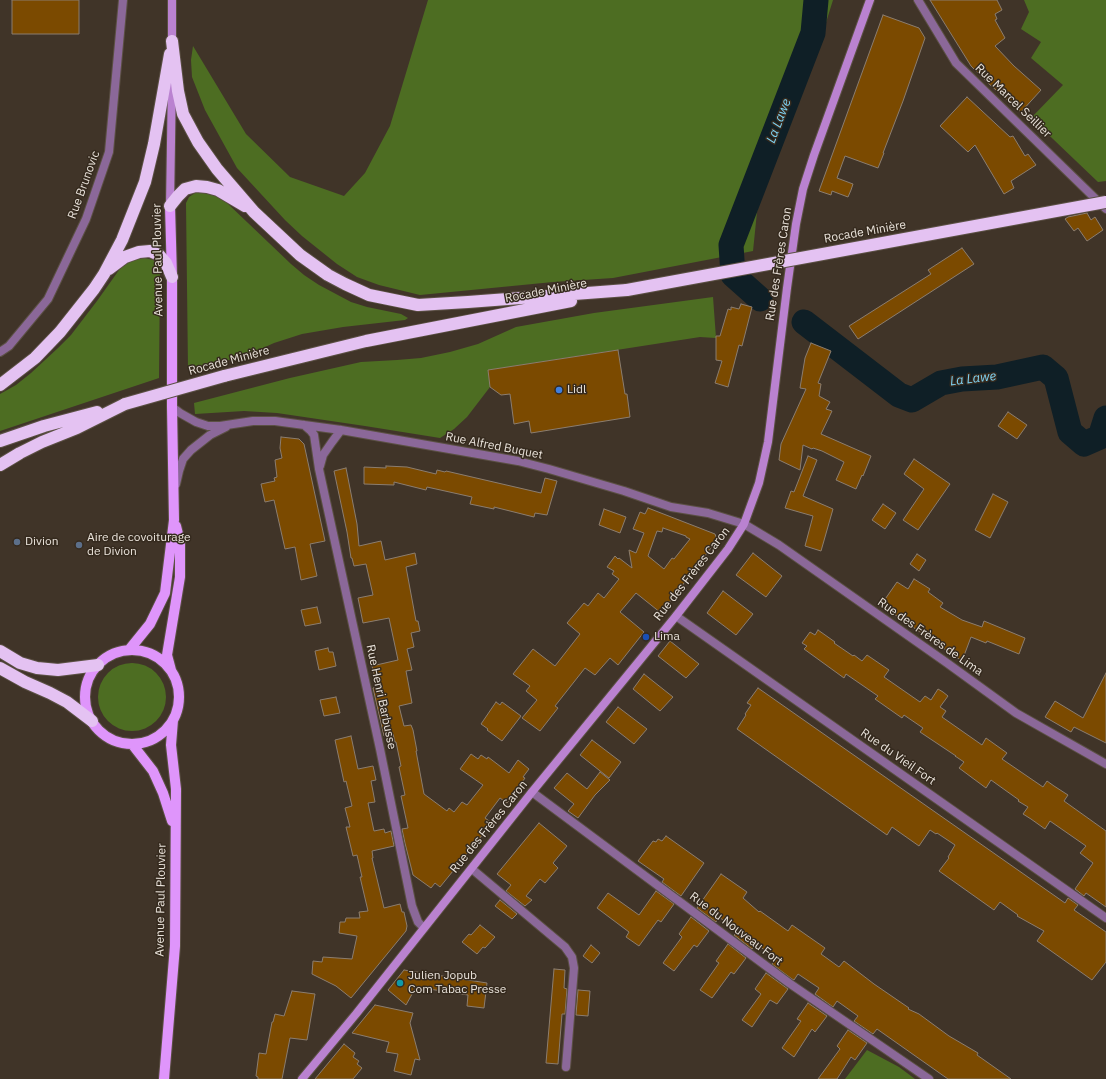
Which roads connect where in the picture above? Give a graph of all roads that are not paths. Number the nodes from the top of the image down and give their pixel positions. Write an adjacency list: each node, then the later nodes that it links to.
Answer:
1 (123, 0): 13 (street, Rue Brunovic)
2 (172, 0): 5 (main road, Avenue Paul Plouvier)
3 (870, 0): 25 (main road, Rue des Frères Caron)
4 (918, 0): 8 (street, Rue Marcel Seillier)
5 (172, 41): 7 (main road, Avenue Paul Plouvier); 9 (highway); 10 (highway)
6 (1106, 202): 12 (highway, Rocade Minière, bridge)
7 (170, 206): 9 (highway); 11 (main road, Avenue Paul Plouvier)
8 (1106, 209)
9 (254, 212): 12 (highway)
10 (104, 274): 11 (highway); 14 (highway)
11 (172, 277): 16 (main road, Avenue Paul Plouvier)
12 (627, 290): 15 (highway, Rocade Minière, bridge)
13 (0, 352)
14 (0, 385)
15 (125, 404): 20 (highway, Rocade Minière); 21 (highway)
16 (172, 407): 17 (street, Rue Alfred Buquet); 23 (main road, Avenue Paul Plouvier)
17 (232, 424): 18 (street, Rue Alfred Buquet); 23 (street, Rue Alfred Buquet)
18 (304, 425): 19 (street, Rue Alfred Buquet); 22 (street, Rue Henri Barbusse)
19 (341, 430): 22 (street); 25 (street, Rue Alfred Buquet)
20 (0, 442)
21 (0, 465)
22 (319, 469): 40 (street, Rue Henri Barbusse)
23 (174, 496): 24 (main road, Avenue Paul Plouvier)
24 (174, 520): 27 (main road, Avenue Paul Plouvier); 31 (main road, Avenue Paul Plouvier)
25 (744, 524): 26 (main road, Rue des Frères Caron); 35 (street, Rue des Frères de Lima)
26 (676, 616): 36 (main road, Rue des Frères Caron); 39 (street, Rue du Vieil Fort)
27 (129, 650): 29 (main road); 31 (main road)
28 (0, 651): 29 (highway)
29 (98, 665): 33 (main road)
30 (0, 668): 33 (highway)
31 (171, 670): 32 (main road)
32 (173, 720): 34 (main road); 37 (main road, Avenue Paul Plouvier)
33 (92, 721): 34 (main road)
34 (132, 744): 37 (main road)
35 (1106, 764)
36 (532, 792): 38 (main road, Rue des Frères Caron); 44 (street, Rue du Nouveau Fort)
37 (175, 834): 42 (main road, Avenue Paul Plouvier)
38 (472, 869): 40 (main road, Rue des Frères Caron); 41 (street)
39 (1106, 918)
40 (424, 928): 43 (main road, Rue des Frères Caron)
41 (566, 1067)
42 (164, 1079)
43 (302, 1079)
44 (929, 1079)

